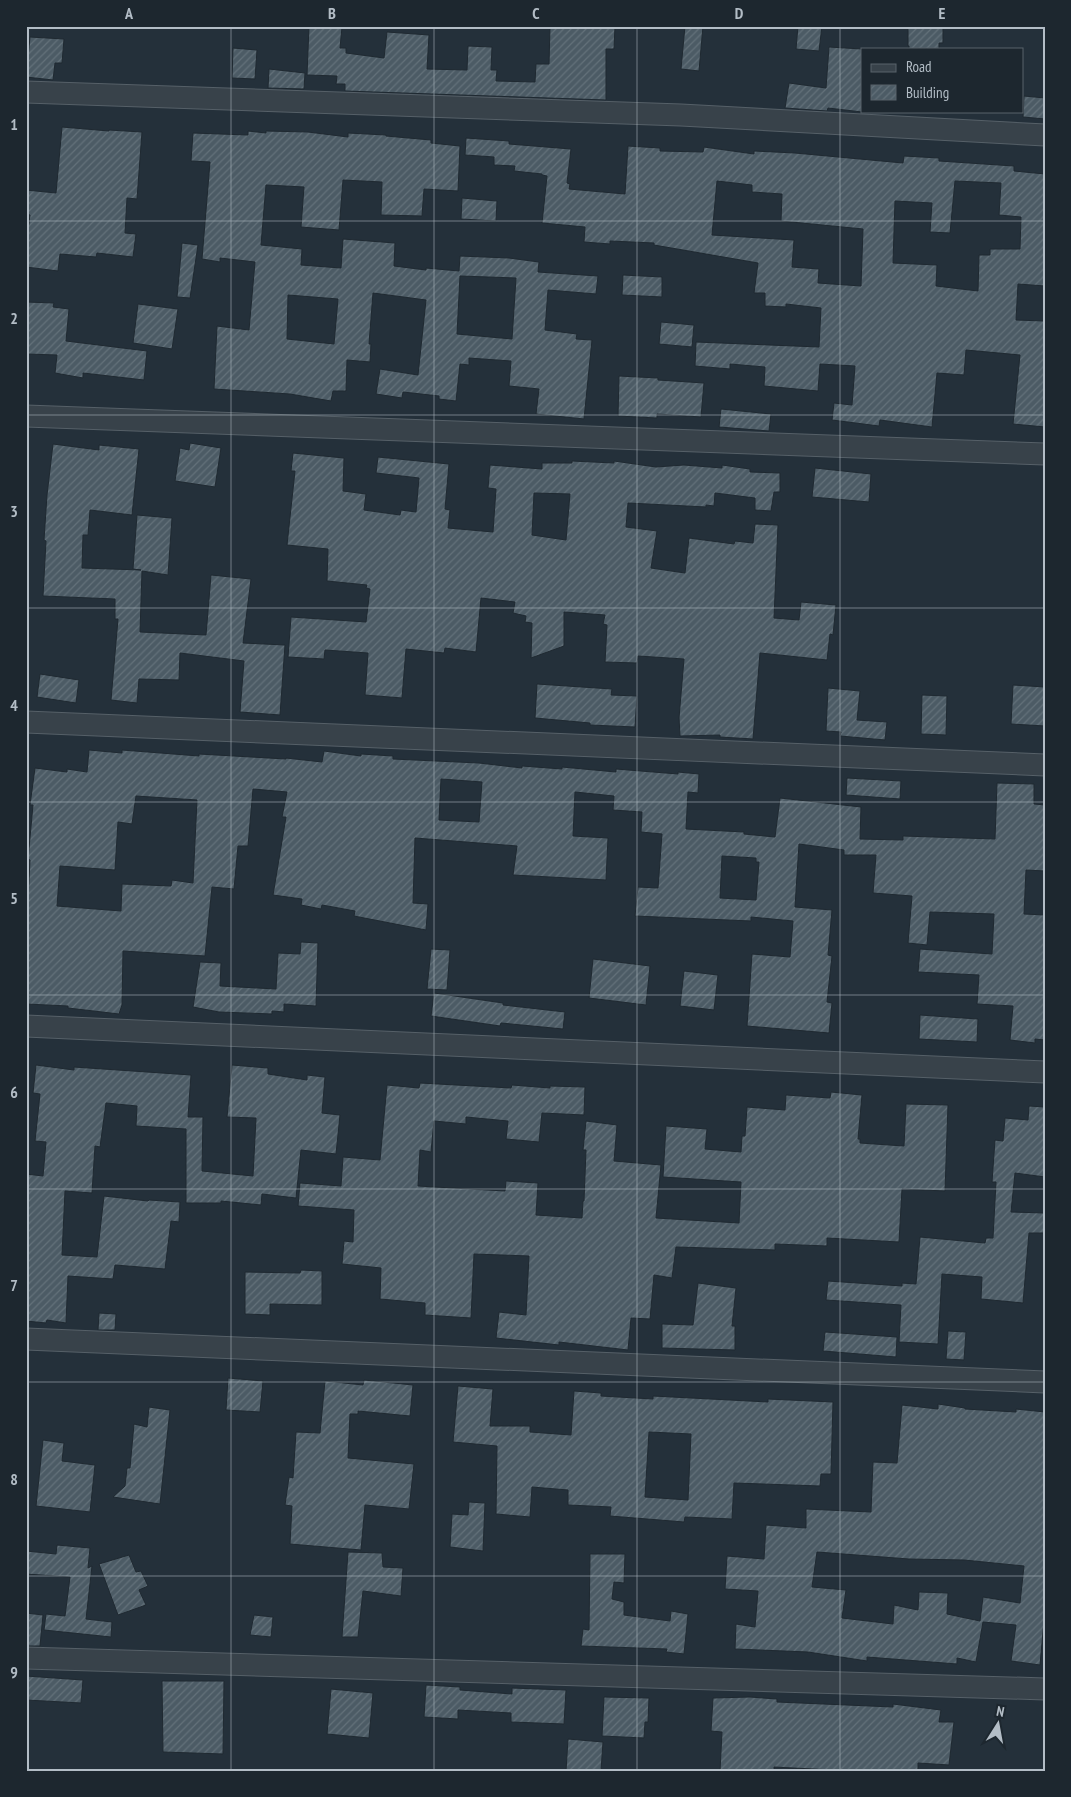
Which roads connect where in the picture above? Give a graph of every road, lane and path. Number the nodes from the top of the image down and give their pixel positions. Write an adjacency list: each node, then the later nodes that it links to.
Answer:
1 (26, 92): 2 (street)
2 (1045, 135)
3 (27, 416): 4 (street); 5 (street)
4 (26, 430)
5 (1045, 454)
6 (26, 722): 7 (street)
7 (1045, 765)
8 (26, 1026): 9 (street)
9 (1045, 1072)
10 (26, 1339): 11 (street)
11 (1045, 1382)
12 (26, 1658): 13 (street)
13 (1045, 1689)

